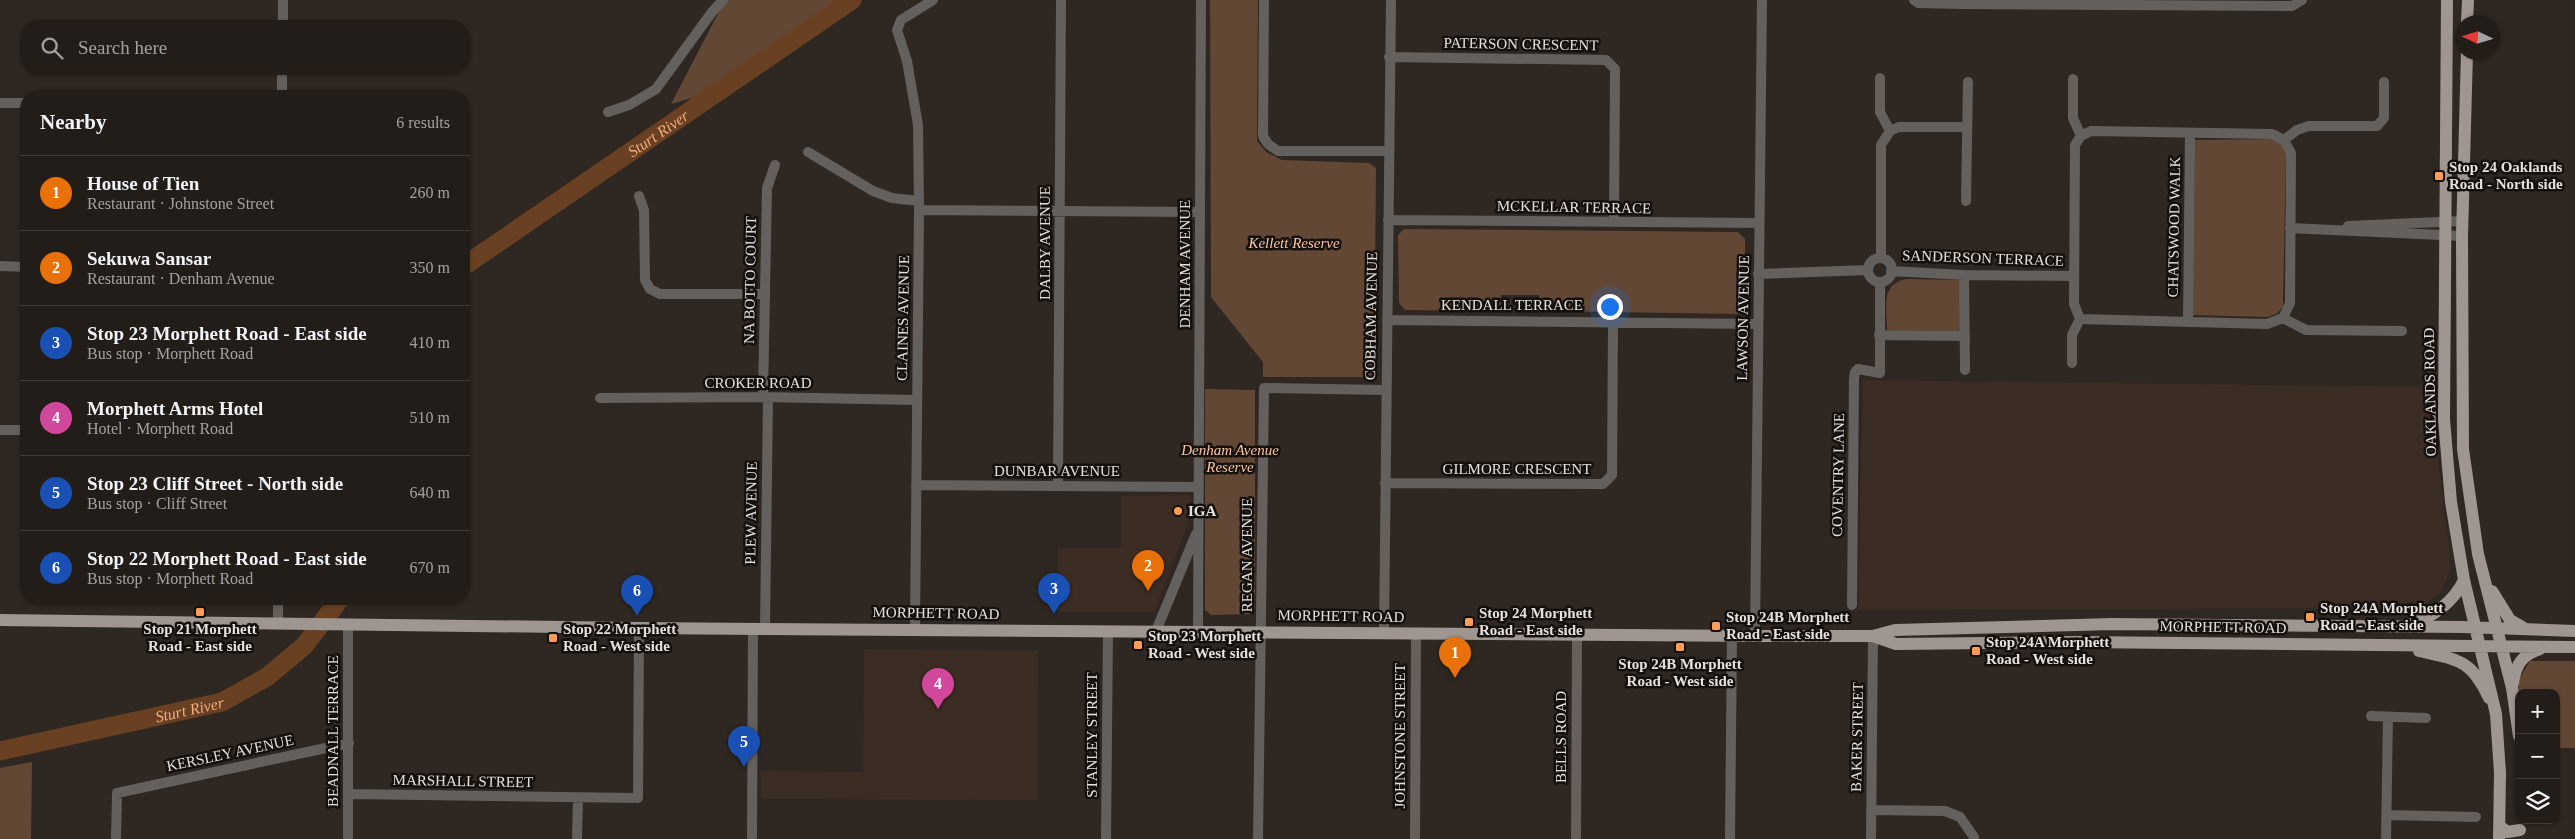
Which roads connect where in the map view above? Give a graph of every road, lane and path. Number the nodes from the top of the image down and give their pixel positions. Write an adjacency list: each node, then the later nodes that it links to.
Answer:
1 (284, 0): 15 (street)
2 (723, 0): 26 (street)
3 (933, 0): 37 (street, CLAINES AVENUE)
4 (1061, 0): 38 (street, DALBY AVENUE)
5 (1201, 0): 39 (street, DENHAM AVENUE)
6 (1264, 0): 32 (street)
7 (1391, 0): 16 (street, COBHAM AVENUE)
8 (1762, 0): 44 (street, LAWSON AVENUE)
9 (1914, 0): 13 (street)
10 (2302, 0): 13 (street)
11 (2447, 0): 41 (main road, OAKLANDS ROAD)
12 (2468, 0): 14 (main road)
13 (1962, 2)
14 (2467, 15)
15 (283, 20)
16 (1389, 57): 32 (street, COBHAM AVENUE); 43 (street, PATERSON CRESCENT)
17 (2466, 60): 42 (main road)
18 (282, 75): 23 (street)
19 (1880, 78): 28 (street)
20 (2073, 79): 30 (street)
21 (1968, 82): 27 (street)
22 (2384, 82): 31 (street)
23 (282, 90)
24 (0, 103): 25 (street)
25 (20, 103)
26 (608, 112)
27 (1967, 127): 28 (street); 36 (street)
28 (1890, 132): 49 (street)
29 (2190, 133): 30 (street); 31 (street); 63 (street, CHATSWOOD WALK)
30 (2081, 136): 56 (street)
31 (2284, 140): 45 (street)
32 (1388, 151): 40 (street, COBHAM AVENUE)
33 (808, 152): 37 (street)
34 (775, 165): 58 (street, NA BOTTO COURT)
35 (639, 196): 58 (street)
36 (1966, 201)
37 (919, 205): 38 (street); 73 (street, CLAINES AVENUE)
38 (1060, 211): 39 (street); 78 (street, DALBY AVENUE)
39 (1200, 212): 79 (street, DENHAM AVENUE)
40 (1388, 220): 43 (street, MCKELLAR TERRACE); 61 (street, COBHAM AVENUE)
41 (2446, 221): 42 (street); 46 (street); 47 (main road, OAKLANDS ROAD)
42 (2462, 221): 48 (main road)
43 (1614, 222): 44 (street, MCKELLAR TERRACE)
44 (1759, 223): 54 (street, LAWSON AVENUE)
45 (2290, 228): 46 (street); 59 (street)
46 (2340, 229): 47 (street)
47 (2446, 236): 48 (street); 82 (main road, OAKLANDS ROAD)
48 (2462, 236): 81 (main road)
49 (1881, 258): 52 (street); 53 (street)
50 (0, 266): 51 (street)
51 (20, 267)
52 (1868, 270): 54 (street); 57 (street)
53 (1891, 270): 55 (street, SANDERSON TERRACE); 57 (street)
54 (1758, 274): 64 (street, LAWSON AVENUE)
55 (1964, 275): 56 (street, SANDERSON TERRACE); 67 (street)
56 (2073, 276): 60 (street)
57 (1880, 282): 66 (street)
58 (765, 294): 71 (street, NA BOTTO COURT)
59 (2283, 318): 63 (street); 65 (street)
60 (2080, 319): 63 (street); 68 (street)
61 (1387, 320): 62 (street, KENDALL TERRACE); 70 (street, COBHAM AVENUE)
62 (1613, 321): 64 (street, KENDALL TERRACE); 76 (street, GILMORE CRESCENT)
63 (2188, 322)
64 (1758, 324): 104 (street, LAWSON AVENUE)
65 (2402, 331)
66 (1879, 335): 67 (street); 84 (street, COVENTRY LANE)
67 (1965, 336): 69 (street)
68 (2072, 363)
69 (1965, 370)
70 (1385, 390): 76 (street, COBHAM AVENUE); 98 (street, REGAN AVENUE)
71 (765, 397): 72 (street, CROKER ROAD); 73 (street, CROKER ROAD); 92 (street, PLEW AVENUE)
72 (600, 398)
73 (916, 400): 77 (street, CLAINES AVENUE)
74 (0, 430): 75 (street)
75 (20, 430)
76 (1385, 483): 100 (street, COBHAM AVENUE)
77 (916, 485): 78 (street, DUNBAR AVENUE); 93 (street, CLAINES AVENUE)
78 (1058, 486): 79 (street, DUNBAR AVENUE)
79 (1198, 488): 80 (street, DENHAM AVENUE)
80 (1198, 529): 96 (street, DENHAM AVENUE); 97 (street, DENHAM AVENUE)
81 (2483, 574): 91 (main road); 94 (main road)
82 (2464, 580): 89 (main road); 90 (main road, OAKLANDS ROAD)
83 (278, 605): 86 (street)
84 (1852, 605)
85 (0, 620): 86 (main road, MORPHETT ROAD)
86 (278, 624): 87 (main road, MORPHETT ROAD)
87 (343, 624): 88 (main road, MORPHETT ROAD); 117 (street, BEADNALL TERRACE)
88 (639, 628): 92 (main road, MORPHETT ROAD); 119 (street, MARSHALL STREET)
89 (2384, 628): 90 (main road, MORPHETT ROAD); 105 (main road, MORPHETT ROAD)
90 (2476, 628): 91 (main road, MORPHETT ROAD); 107 (main road, OAKLANDS ROAD)
91 (2497, 628): 94 (main road, MORPHETT ROAD); 108 (main road)
92 (759, 629): 93 (main road, MORPHETT ROAD); 129 (street, PLEW AVENUE)
93 (915, 629): 95 (main road, MORPHETT ROAD)
94 (2526, 629): 99 (main road, MORPHETT ROAD)
95 (1108, 631): 96 (main road, MORPHETT ROAD); 130 (street, STANLEY STREET)
96 (1156, 631): 97 (main road, MORPHETT ROAD)
97 (1198, 631): 98 (main road, MORPHETT ROAD)
98 (1262, 631): 100 (main road, MORPHETT ROAD); 131 (street, REGAN AVENUE)
99 (2575, 631)
100 (1384, 633): 101 (main road, MORPHETT ROAD)
101 (1416, 633): 102 (main road, MORPHETT ROAD); 132 (street, JOHNSTONE STREET)
102 (1577, 634): 103 (main road, MORPHETT ROAD); 133 (street, BELLS ROAD)
103 (1732, 635): 104 (main road, MORPHETT ROAD); 134 (street)
104 (1755, 636): 105 (main road, MORPHETT ROAD)
105 (1873, 636): 106 (main road, MORPHETT ROAD); 120 (street, BAKER STREET)
106 (2394, 645): 107 (main road, MORPHETT ROAD); 112 (main road)
107 (2481, 647): 108 (main road, MORPHETT ROAD); 112 (main road, OAKLANDS ROAD)
108 (2502, 647): 109 (main road, MORPHETT ROAD); 111 (main road)
109 (2545, 647): 110 (main road, MORPHETT ROAD); 111 (main road)
110 (2575, 647)
111 (2512, 688): 116 (main road)
112 (2496, 714): 124 (main road, OAKLANDS ROAD)
113 (2371, 716): 114 (street)
114 (2388, 716): 115 (street); 121 (street)
115 (2426, 718)
116 (2519, 734)
117 (348, 743): 118 (street, BEADNALL TERRACE); 126 (street, KERSLEY AVENUE)
118 (348, 794): 119 (street, MARSHALL STREET); 127 (street, BEADNALL TERRACE)
119 (578, 798): 128 (street)
120 (1871, 810): 125 (street); 135 (street, BAKER STREET)
121 (2387, 815): 122 (street); 136 (street)
122 (2476, 817)
123 (2520, 830): 124 (main road)
124 (2500, 833)
125 (1974, 837)
126 (116, 839)
127 (348, 839)
128 (577, 839)
129 (752, 839)
130 (1106, 839)
131 (1258, 839)
132 (1415, 839)
133 (1576, 839)
134 (1730, 839)
135 (1871, 839)
136 (2386, 839)

